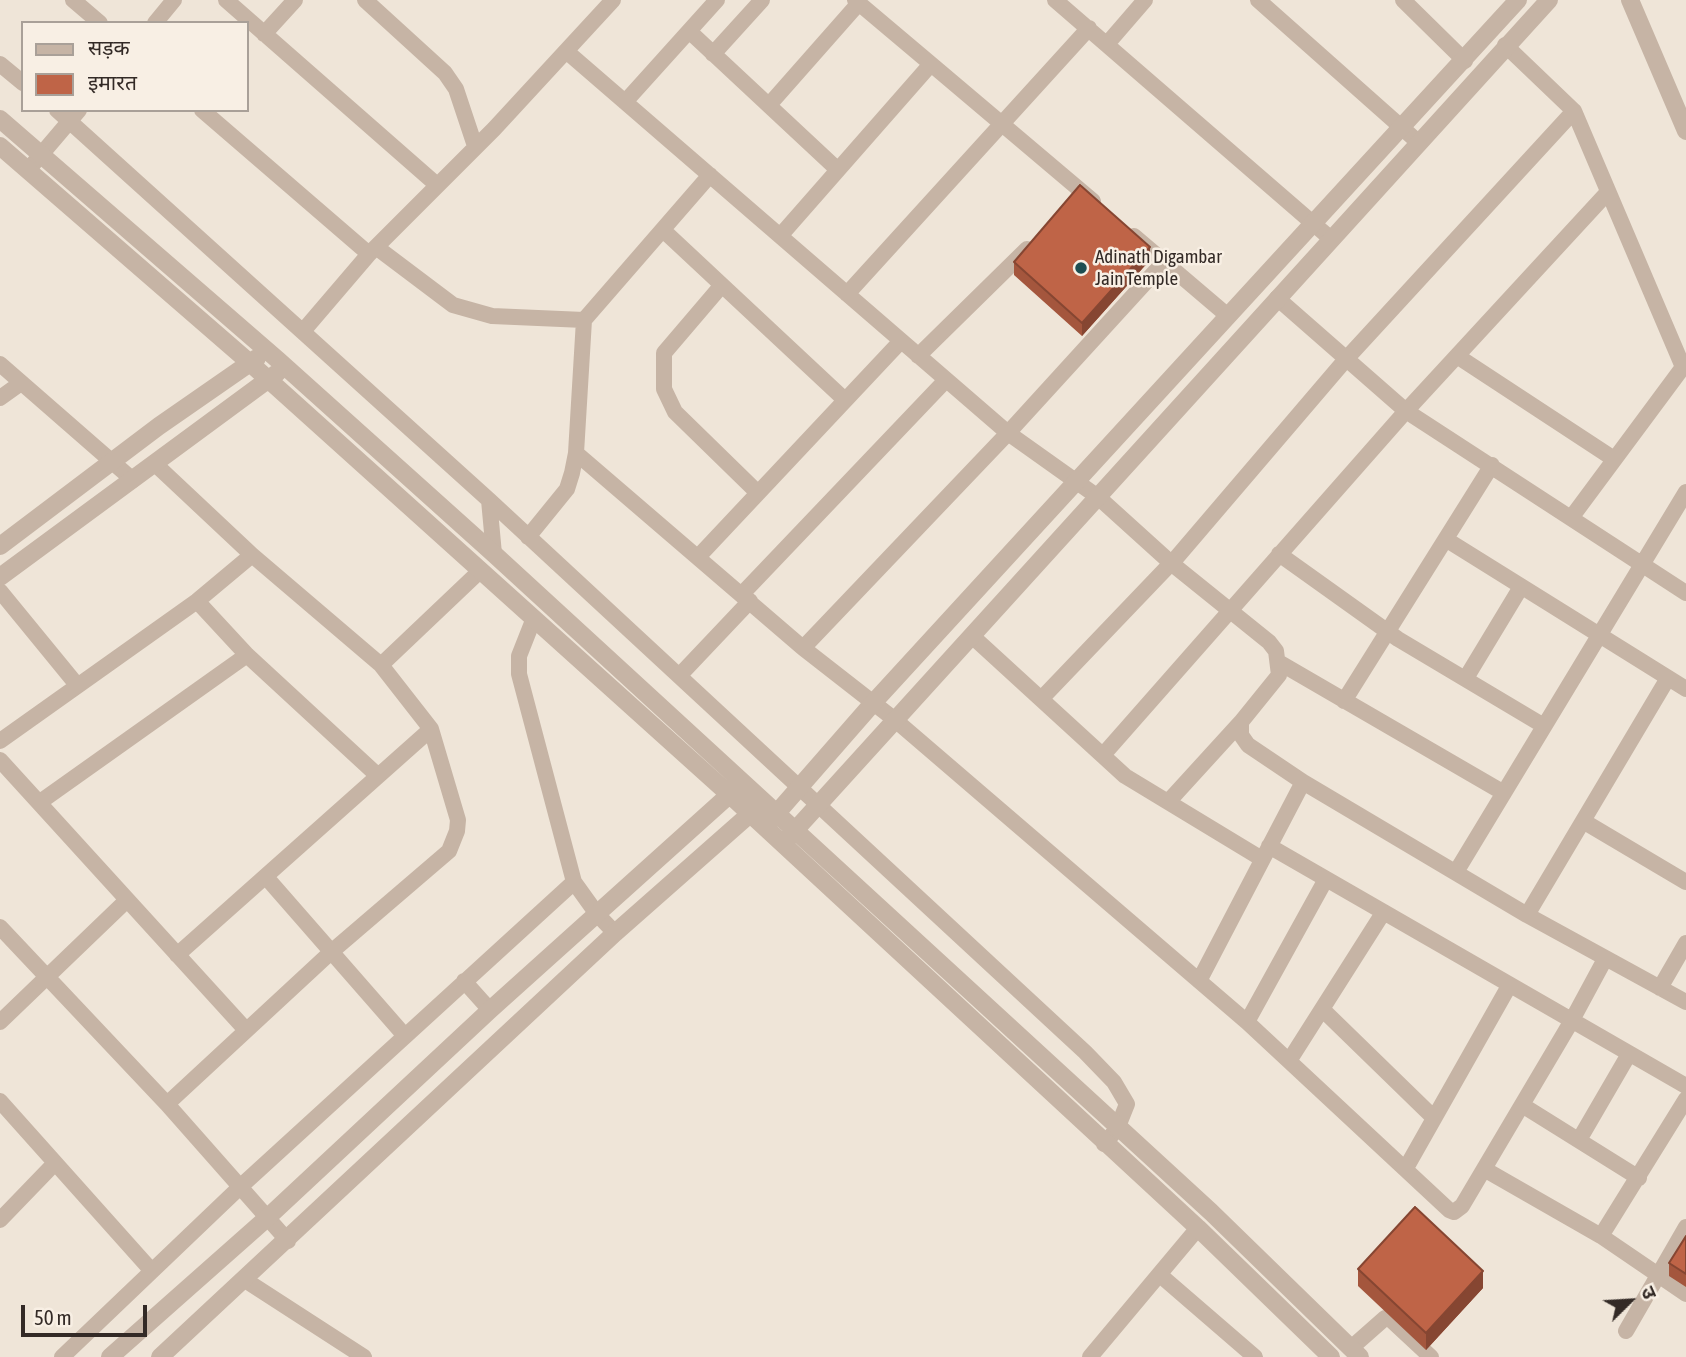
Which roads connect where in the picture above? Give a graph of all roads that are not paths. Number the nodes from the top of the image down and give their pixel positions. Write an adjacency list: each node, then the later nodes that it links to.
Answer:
1 (73, 0): 17 (street)
2 (174, 0): 18 (street)
3 (226, 0): 21 (street)
4 (295, 0): 21 (street)
5 (365, 0): 40 (street)
6 (613, 0): 24 (street)
7 (717, 0): 20 (street)
8 (762, 0): 25 (street)
9 (1055, 0): 19 (street)
10 (1145, 0): 22 (street)
11 (1258, 0): 37 (street)
12 (1403, 0): 26 (street)
13 (1518, 0): 26 (street)
14 (1549, 0): 23 (street)
15 (1630, 0): 38 (street)
16 (857, 2): 28 (street); 31 (street)
17 (98, 21)
18 (157, 21)
19 (1089, 28): 22 (street); 36 (street)
20 (689, 31): 25 (street); 30 (street)
21 (264, 34): 46 (street)
22 (1107, 44): 49 (street)
23 (1505, 45): 32 (street); 39 (street)
24 (566, 51): 30 (street); 40 (street)
25 (713, 54): 31 (street)
26 (1465, 61): 37 (street)
27 (0, 64): 29 (street)
28 (931, 64): 36 (street); 44 (street)
29 (21, 81)
30 (625, 102): 45 (street)
31 (769, 105): 44 (street)
32 (1574, 111): 47 (street); 67 (street)
33 (204, 112): 55 (street)
34 (75, 116): 42 (street); 62 (street)
35 (0, 119): 42 (street)
36 (1002, 124): 48 (street); 58 (street)
37 (1402, 128): 39 (street); 49 (street)
38 (1686, 131)
39 (1418, 142): 53 (street)
40 (477, 143): 46 (street)
41 (0, 146): 43 (street)
42 (41, 155): 43 (street); 64 (street)
43 (28, 170): 68 (street)
44 (838, 170): 52 (street)
45 (710, 175): 51 (street); 52 (street)
46 (437, 185): 55 (street)
47 (1608, 192): 66 (street); 71 (street)
48 (1104, 211)
49 (1313, 223): 53 (street); 60 (street)
50 (1124, 228): 56 (street)
51 (663, 229): 57 (street); 61 (street)
52 (780, 236): 58 (street)
53 (1331, 238): 59 (street)
54 (1035, 242): 65 (street)
55 (373, 251): 61 (street); 62 (street)
56 (1164, 262): 60 (street); 78 (street)
57 (722, 285): 76 (street); 87 (street)
58 (847, 295): 63 (street)
59 (1277, 298): 67 (street); 88 (street)
60 (1228, 316): 85 (street)
61 (584, 320): 79 (street)
62 (304, 331): 89 (street)
63 (901, 341): 65 (street); 76 (street)
64 (267, 350): 68 (street); 70 (street)
65 (918, 356): 73 (street)
66 (1457, 356): 77 (street); 80 (street)
67 (1347, 358): 77 (street); 98 (street)
68 (250, 363): 72 (street); 81 (street)
69 (0, 364): 74 (street)
70 (285, 366): 72 (street); 94 (street)
71 (1684, 366): 80 (street)
72 (268, 380): 82 (street); 100 (street)
73 (946, 380): 78 (street); 105 (street)
74 (21, 383): 75 (street); 81 (street)
75 (0, 398)
76 (845, 400): 87 (street)
77 (1406, 411): 83 (street); 95 (street)
78 (1008, 433): 85 (street); 112 (street)
79 (576, 453): 91 (street); 97 (street)
80 (1614, 459): 90 (street)
81 (114, 461): 84 (street); 93 (street)
82 (154, 463): 84 (street); 96 (street)
83 (1492, 465): 90 (street); 92 (street)
84 (133, 480): 101 (street)
85 (1075, 483): 88 (street); 123 (street)
86 (1686, 492): 99 (street)
87 (758, 493): 97 (street)
88 (1098, 498): 98 (street); 110 (street)
89 (489, 500): 91 (street); 94 (street)
90 (1571, 518): 99 (street)
91 (522, 531): 116 (street)
92 (1447, 540): 102 (street); 109 (street)
93 (0, 546)
94 (494, 554): 132 (street)
95 (1279, 554): 107 (street); 109 (street)
96 (253, 555): 106 (street); 115 (street)
97 (698, 557): 105 (street)
98 (1171, 563): 107 (street); 121 (street)
99 (1641, 565): 104 (street); 111 (street)
100 (481, 570): 108 (street); 115 (street)
101 (0, 577)
102 (1521, 587): 111 (street); 117 (street)
103 (0, 591): 119 (street)
104 (1686, 593)
105 (746, 598): 112 (street); 116 (street)
106 (197, 601): 113 (street); 119 (street)
107 (1229, 611): 114 (street); 129 (street)
108 (534, 618): 136 (street); 149 (street)
109 (1389, 632): 117 (street); 122 (street)
110 (972, 636): 121 (street); 124 (street)
111 (1598, 636): 118 (street); 126 (street)
112 (803, 648): 123 (street)
113 (247, 655): 131 (street); 137 (street)
114 (1280, 663): 122 (street); 125 (street)
115 (382, 665): 127 (street)
116 (679, 676): 134 (street)
117 (1466, 678): 126 (street)
118 (1668, 678): 120 (street); 142 (street)
119 (77, 685): 128 (street)
120 (1686, 689)
121 (1043, 697): 129 (street)
122 (1344, 701): 135 (street)
123 (873, 703): 124 (street); 134 (street)
124 (894, 719): 139 (street); 163 (street)
125 (1241, 722): 133 (street); 138 (street)
126 (1544, 726): 135 (street)
127 (430, 729): 131 (street); 158 (street)
128 (0, 741)
129 (1103, 755): 138 (street)
130 (0, 760): 137 (street)
131 (376, 774): 147 (street)
132 (743, 782): 136 (street); 140 (street)
133 (1303, 782): 145 (street); 146 (street)
134 (801, 787): 139 (street); 140 (street)
135 (1504, 793): 146 (street)
136 (730, 795): 141 (street); 153 (street)
137 (40, 802): 151 (street)
138 (1168, 802): 145 (street)
139 (819, 804): 143 (street); 182 (street)
140 (770, 807): 141 (street); 143 (street)
141 (757, 821): 144 (street); 156 (street)
142 (1583, 821): 150 (street); 154 (street)
143 (796, 830): 144 (street); 182 (street)
144 (782, 844): 184 (street)
145 (1265, 853): 148 (street); 163 (street)
146 (1456, 872): 154 (street)
147 (266, 877): 158 (street); 159 (street)
148 (1326, 879): 152 (street); 170 (street)
149 (574, 882): 153 (street); 162 (street)
150 (1686, 882)
151 (126, 901): 159 (street); 161 (street)
152 (1383, 913): 164 (street); 168 (street)
153 (597, 914): 156 (street); 167 (street)
154 (1527, 915): 160 (street)
155 (0, 927): 161 (street)
156 (615, 933): 195 (street)
157 (1686, 943): 165 (street)
158 (330, 953): 172 (street); 173 (street)
159 (177, 955): 172 (street)
160 (1605, 959): 165 (street); 171 (street)
161 (46, 977): 169 (street); 179 (street)
162 (464, 981): 167 (street); 173 (street)
163 (1199, 981): 170 (street)
164 (1510, 986): 171 (street); 181 (street)
165 (1660, 988): 166 (street)
166 (1686, 1002)
167 (489, 1010): 191 (street)
168 (1323, 1010): 175 (street); 181 (street)
169 (0, 1022)
170 (1247, 1022): 175 (street)
171 (1572, 1022): 174 (street); 180 (street)
172 (247, 1030): 179 (street)
173 (405, 1036): 189 (street)
174 (1629, 1054): 176 (street); 183 (street)
175 (1289, 1061): 186 (street)
176 (1686, 1086)
177 (1686, 1100): 188 (street)
178 (0, 1101): 185 (street)
179 (167, 1104): 189 (street)
180 (1522, 1105): 183 (street); 187 (street)
181 (1434, 1118): 186 (street)
182 (1124, 1135): 184 (street); 202 (street)
183 (1579, 1140): 188 (street)
184 (1110, 1150): 193 (street)
185 (55, 1163): 190 (street); 196 (street)
186 (1406, 1168): 187 (street)
187 (1484, 1169): 194 (street)
188 (1639, 1178): 194 (street)
189 (240, 1187): 191 (street); 196 (street)
190 (1, 1217)
191 (268, 1218): 195 (street); 204 (street)
192 (1686, 1227): 198 (street)
193 (1198, 1228): 197 (street); 209 (street)
194 (1601, 1236): 198 (street)
195 (288, 1241): 199 (street)
196 (151, 1270): 203 (street)
197 (1160, 1275): 207 (street); 208 (street)
198 (1657, 1276): 200 (street); 201 (street)
199 (245, 1280): 205 (street); 206 (street)
200 (1686, 1294)
201 (1626, 1331)
202 (1355, 1352): 210 (street)
203 (62, 1357)
204 (110, 1357)
205 (160, 1357)
206 (365, 1357)
207 (1090, 1357)
208 (1255, 1357)
209 (1331, 1357)
210 (1431, 1357)

